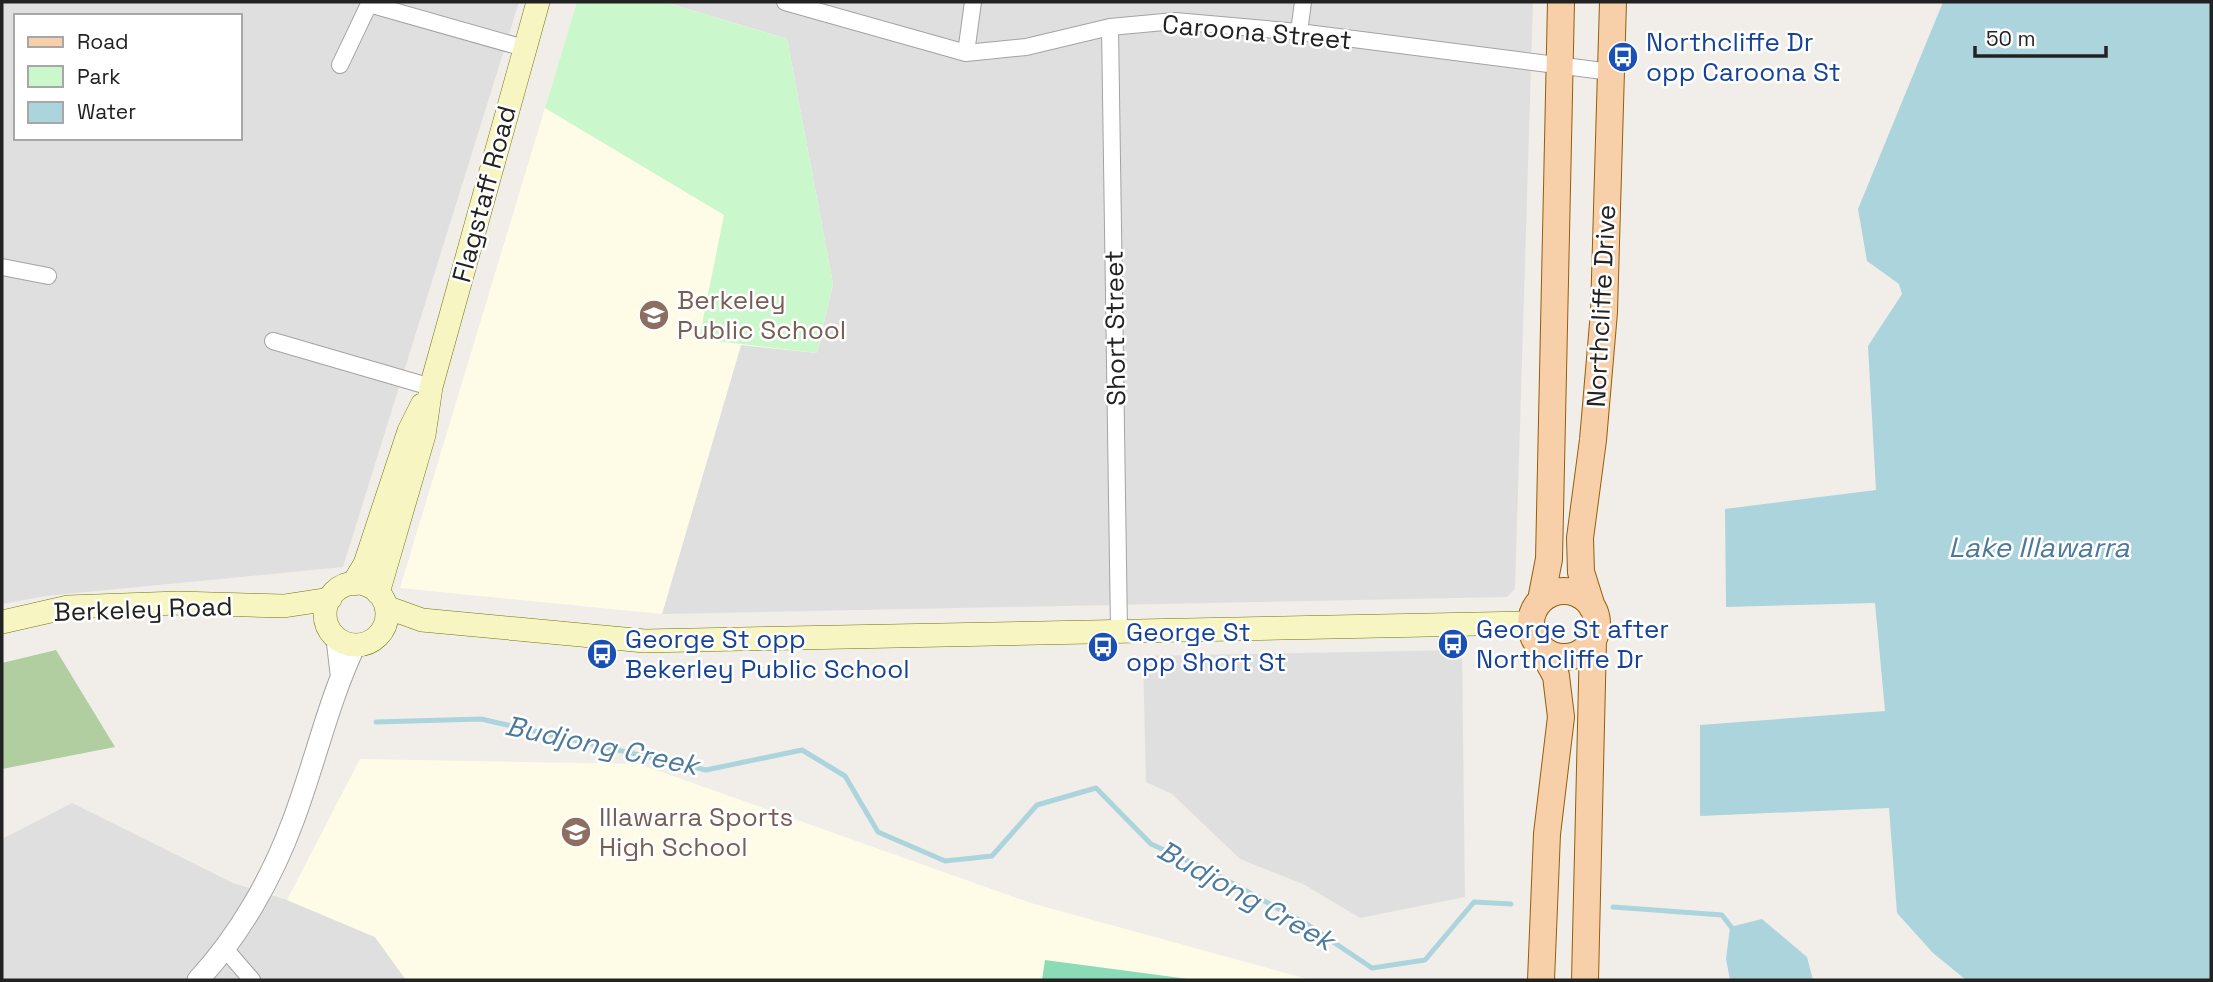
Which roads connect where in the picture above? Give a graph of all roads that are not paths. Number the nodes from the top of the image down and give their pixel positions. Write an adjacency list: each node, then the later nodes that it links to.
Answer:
1 (538, 2): 10 (main road, Flagstaff Road)
2 (785, 2): 11 (street, Caroona Street)
3 (973, 2): 11 (street)
4 (1303, 2): 9 (street)
5 (1561, 2): 13 (main road, Northcliffe Drive)
6 (1613, 2): 14 (main road, Northcliffe Drive)
7 (369, 3): 10 (street); 12 (street)
8 (1110, 27): 9 (street, Caroona Street); 11 (street, Caroona Street); 27 (street, Short Street)
9 (1299, 32): 13 (street, Caroona Street)
10 (524, 48): 18 (main road, Flagstaff Road)
11 (966, 52)
12 (340, 65)
13 (1558, 66): 14 (street, Caroona Street); 23 (main road, Northcliffe Drive)
14 (1611, 72): 21 (main road, Northcliffe Drive)
15 (2, 267): 16 (street)
16 (48, 276)
17 (273, 341): 18 (street)
18 (431, 387): 19 (main road, Flagstaff Road); 20 (main road, Flagstaff Road)
19 (354, 584): 20 (main road); 22 (main road)
20 (382, 600): 24 (main road); 26 (main road)
21 (1592, 607): 23 (main road); 28 (main road)
22 (328, 608): 25 (main road, Berkeley Road); 29 (main road)
23 (1536, 612): 27 (main road); 30 (main road)
24 (422, 620): 26 (main road); 27 (main road)
25 (2, 622)
26 (383, 630): 29 (main road)
27 (1119, 630)
28 (1593, 641): 30 (main road); 35 (main road)
29 (346, 642): 31 (street)
30 (1542, 650): 34 (main road)
31 (226, 950): 32 (street); 33 (street)
32 (198, 980)
33 (252, 980)
34 (1541, 980)
35 (1584, 980)

